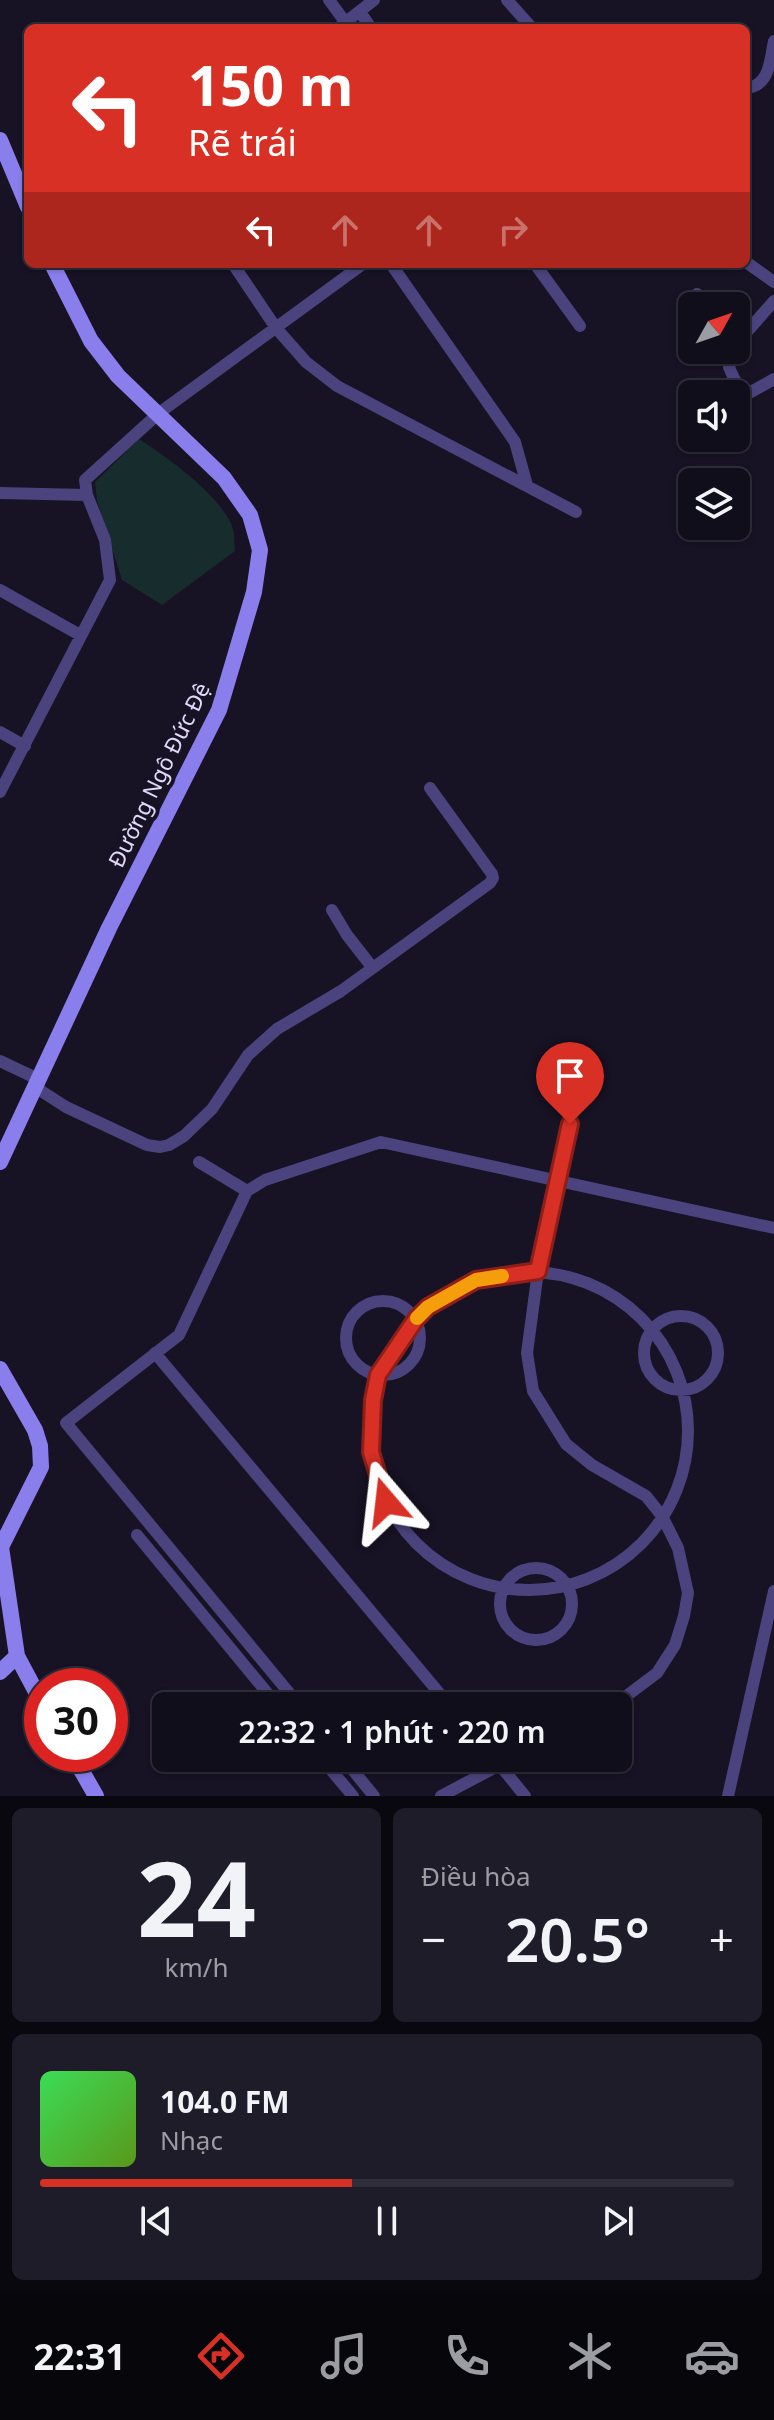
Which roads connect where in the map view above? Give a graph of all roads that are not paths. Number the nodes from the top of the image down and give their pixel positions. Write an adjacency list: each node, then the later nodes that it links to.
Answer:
1 (329, 0): 5 (street)
2 (374, 0): 4 (street)
3 (507, 0): 8 (street)
4 (360, 12): 6 (street); 7 (street)
5 (341, 24)
6 (345, 24)
7 (368, 24)
8 (528, 24)
9 (774, 41): 10 (street)
10 (750, 88)
11 (0, 140): 12 (main road)
12 (24, 194)
13 (750, 265): 19 (street)
14 (54, 268): 26 (main road, Đường Ngô Đức Đệ)
15 (236, 268): 23 (street)
16 (358, 268): 23 (street)
17 (394, 268): 27 (street)
18 (538, 268): 22 (street)
19 (774, 282)
20 (774, 301): 21 (street)
21 (750, 321)
22 (580, 326)
23 (276, 328): 26 (street); 27 (street)
24 (774, 379): 25 (street)
25 (750, 392)
26 (159, 413): 29 (street); 40 (main road, Đường Ngô Đức Đệ)
27 (527, 485): 30 (street)
28 (0, 493): 29 (street)
29 (87, 495): 32 (street)
30 (576, 512)
31 (0, 590): 32 (street)
32 (80, 635): 34 (street)
33 (0, 732): 34 (street)
34 (25, 746): 36 (street)
35 (430, 788): 38 (street)
36 (0, 792)
37 (332, 910): 38 (street)
38 (372, 967): 40 (street)
39 (0, 1061): 40 (street)
40 (36, 1083): 42 (main road, Đường Ngô Đức Đệ)
41 (570, 1124): 44 (street)
42 (0, 1162)
43 (199, 1162): 45 (street)
44 (557, 1180): 45 (street); 46 (street); 47 (street)
45 (247, 1191): 50 (street)
46 (774, 1228)
47 (538, 1271): 48 (street); 49 (street); 54 (street)
48 (416, 1319): 52 (street); 52 (street); 52 (street)
49 (651, 1330): 53 (street); 53 (street); 53 (street)
50 (155, 1353): 64 (street); 65 (street)
51 (0, 1369): 56 (main road)
52 (378, 1375): 58 (street)
53 (685, 1389): 54 (street)
54 (662, 1516): 57 (street); 66 (street)
55 (137, 1535): 63 (street)
56 (1, 1546): 60 (main road)
57 (567, 1587): 58 (street); 58 (street); 58 (street)
58 (503, 1588)
59 (774, 1591): 77 (street)
60 (17, 1656): 61 (main road); 62 (main road)
61 (24, 1669)
62 (0, 1672)
63 (266, 1692)
64 (288, 1692)
65 (438, 1692)
66 (632, 1692)
67 (82, 1772): 72 (main road)
68 (333, 1772): 73 (street)
69 (354, 1772): 74 (street)
70 (479, 1772): 75 (street)
71 (505, 1772): 76 (street)
72 (96, 1796)
73 (353, 1796)
74 (374, 1796)
75 (441, 1796)
76 (525, 1796)
77 (728, 1796)

